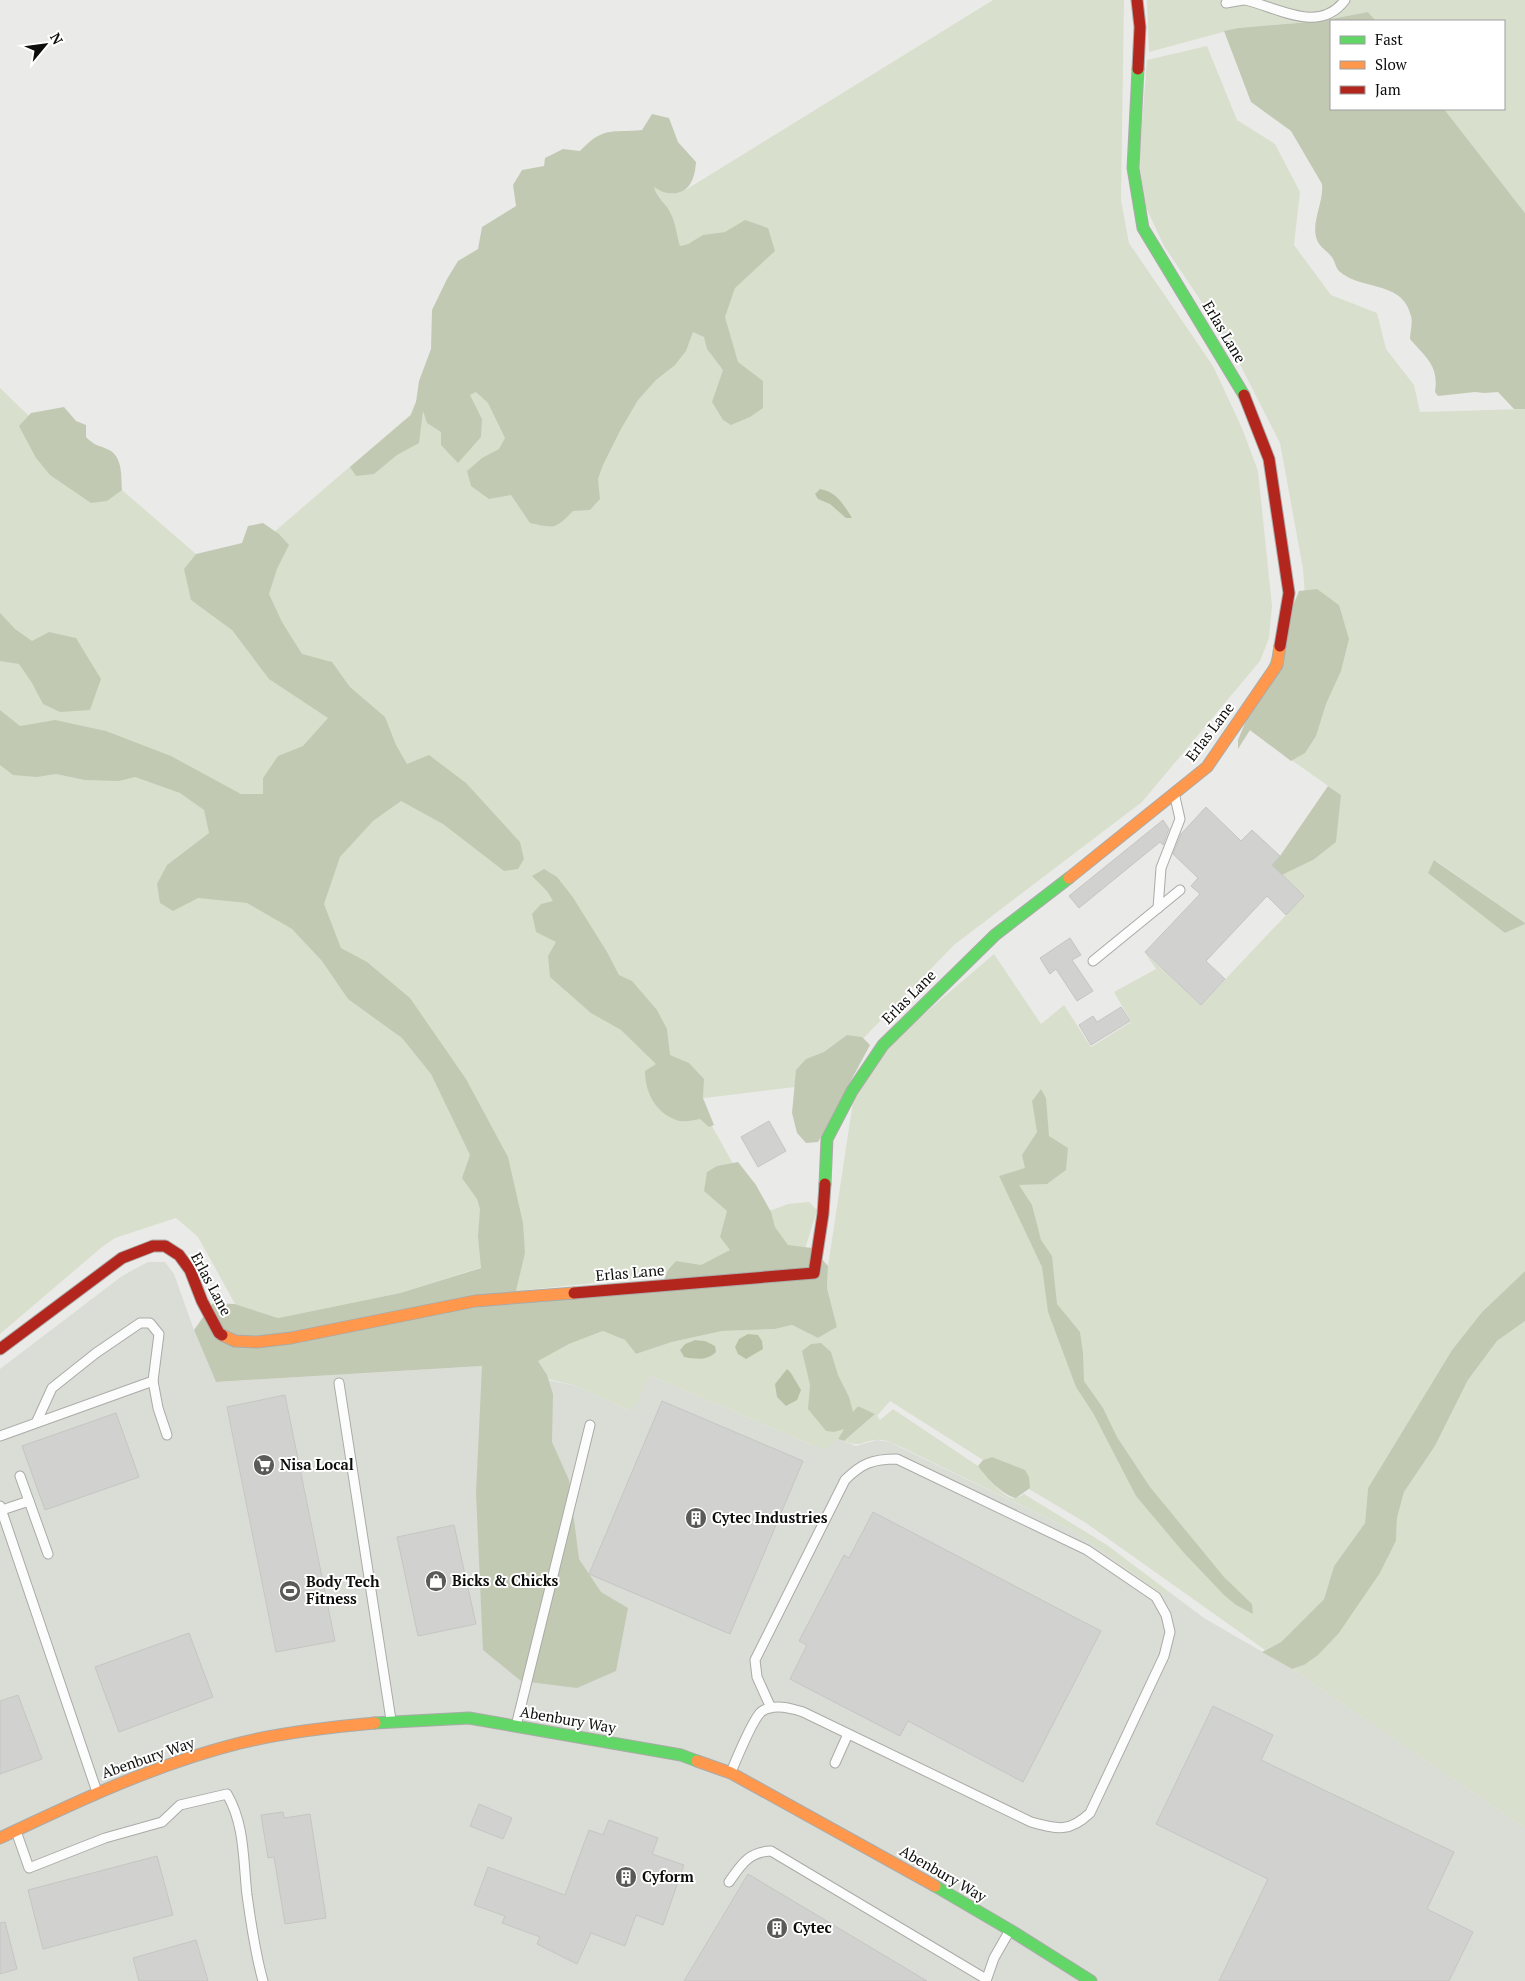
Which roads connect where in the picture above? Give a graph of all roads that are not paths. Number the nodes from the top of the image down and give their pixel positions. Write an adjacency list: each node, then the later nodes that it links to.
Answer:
1 (1137, 0): 5 (street, Erlas Lane)
2 (1244, 0): 3 (lane); 4 (lane)
3 (1344, 0)
4 (1226, 3)
5 (1174, 794): 7 (lane); 9 (street, Erlas Lane)
6 (1180, 890): 7 (lane)
7 (1158, 908): 8 (lane)
8 (1093, 961)
9 (0, 1349)
10 (153, 1381): 12 (lane); 12 (lane); 14 (lane)
11 (339, 1383): 21 (lane)
12 (36, 1423): 15 (lane)
13 (590, 1425): 22 (lane)
14 (167, 1435)
15 (0, 1436)
16 (20, 1476): 17 (lane)
17 (29, 1501): 18 (lane); 19 (lane)
18 (1, 1508): 26 (lane)
19 (48, 1554)
20 (771, 1708): 23 (lane); 23 (lane); 25 (lane)
21 (391, 1721): 22 (street, Abenbury Way); 26 (street, Abenbury Way)
22 (516, 1726): 25 (street, Abenbury Way)
23 (848, 1734): 24 (lane)
24 (835, 1763)
25 (731, 1772): 30 (street, Abenbury Way)
26 (97, 1792): 27 (street, Abenbury Way)
27 (16, 1830): 28 (street, Abenbury Way); 32 (lane)
28 (0, 1838)
29 (730, 1882): 31 (lane)
30 (1010, 1930): 31 (lane); 33 (street, Abenbury Way)
31 (986, 1980)
32 (263, 1981)
33 (1091, 1981)

